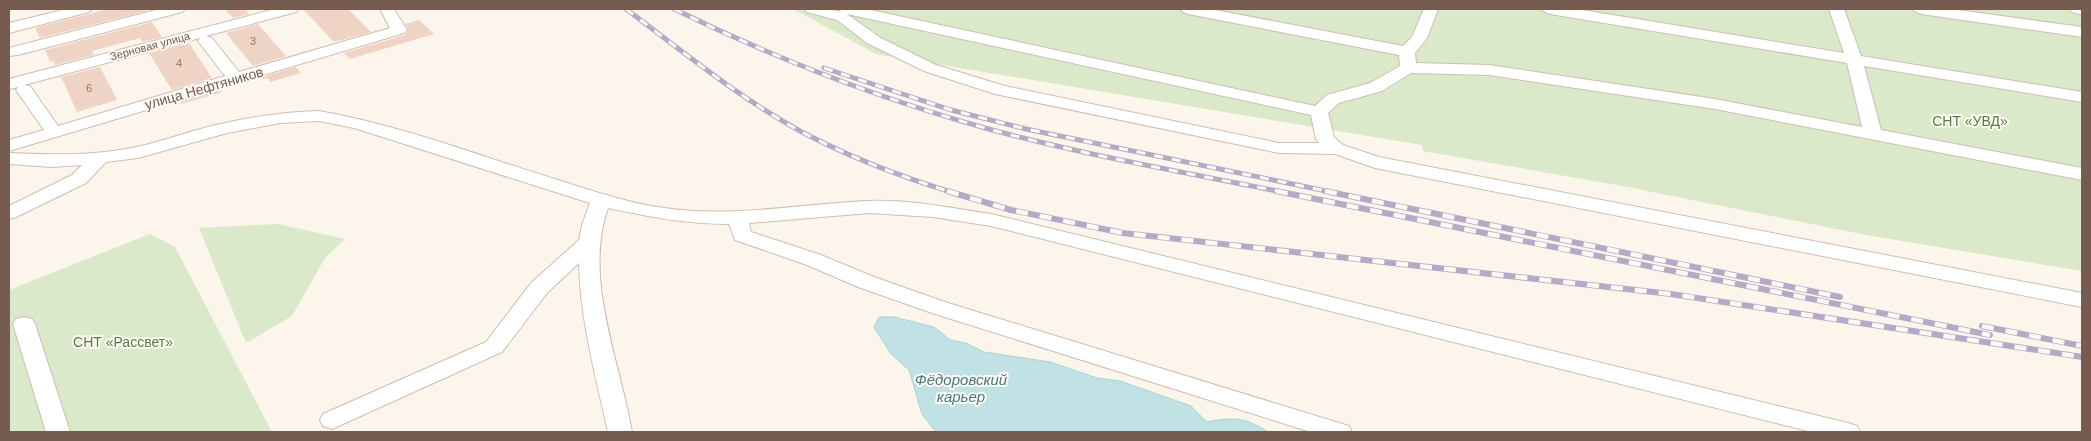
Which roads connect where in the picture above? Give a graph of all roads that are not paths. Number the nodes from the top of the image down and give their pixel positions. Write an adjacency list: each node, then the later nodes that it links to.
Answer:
1 (84, 9): 14 (street)
2 (177, 9): 17 (street)
3 (290, 9): 21 (street, Зерновая улица)
4 (387, 9): 20 (street, улица Нефтяников)
5 (812, 9): 27 (street)
6 (846, 9): 23 (street)
7 (1188, 9): 19 (street)
8 (1431, 9): 19 (street)
9 (1550, 9): 18 (street)
10 (1837, 9): 18 (street)
11 (1921, 9): 15 (street)
12 (2077, 9): 13 (street)
13 (2082, 11)
14 (9, 28)
15 (2082, 32)
16 (206, 41): 20 (street)
17 (10, 48): 21 (street)
18 (1854, 58): 22 (street); 25 (street)
19 (1408, 60): 23 (street); 25 (street)
20 (236, 78): 24 (street, улица Нефтяников)
21 (19, 84): 24 (street)
22 (2082, 97)
23 (1319, 112): 27 (street)
24 (54, 132): 26 (street, улица Нефтяников)
25 (1873, 134): 30 (street)
26 (9, 146)
27 (1337, 149): 35 (street)
28 (101, 157): 29 (street); 31 (street); 32 (street)
29 (15, 161)
30 (2082, 174)
31 (601, 200): 33 (street); 34 (street)
32 (9, 213)
33 (738, 218): 40 (street); 41 (street)
34 (589, 242): 37 (street); 39 (street)
35 (2082, 300)
36 (24, 324): 38 (street)
37 (332, 420)
38 (58, 432)
39 (620, 432)
40 (1340, 432)
41 (1848, 432)

